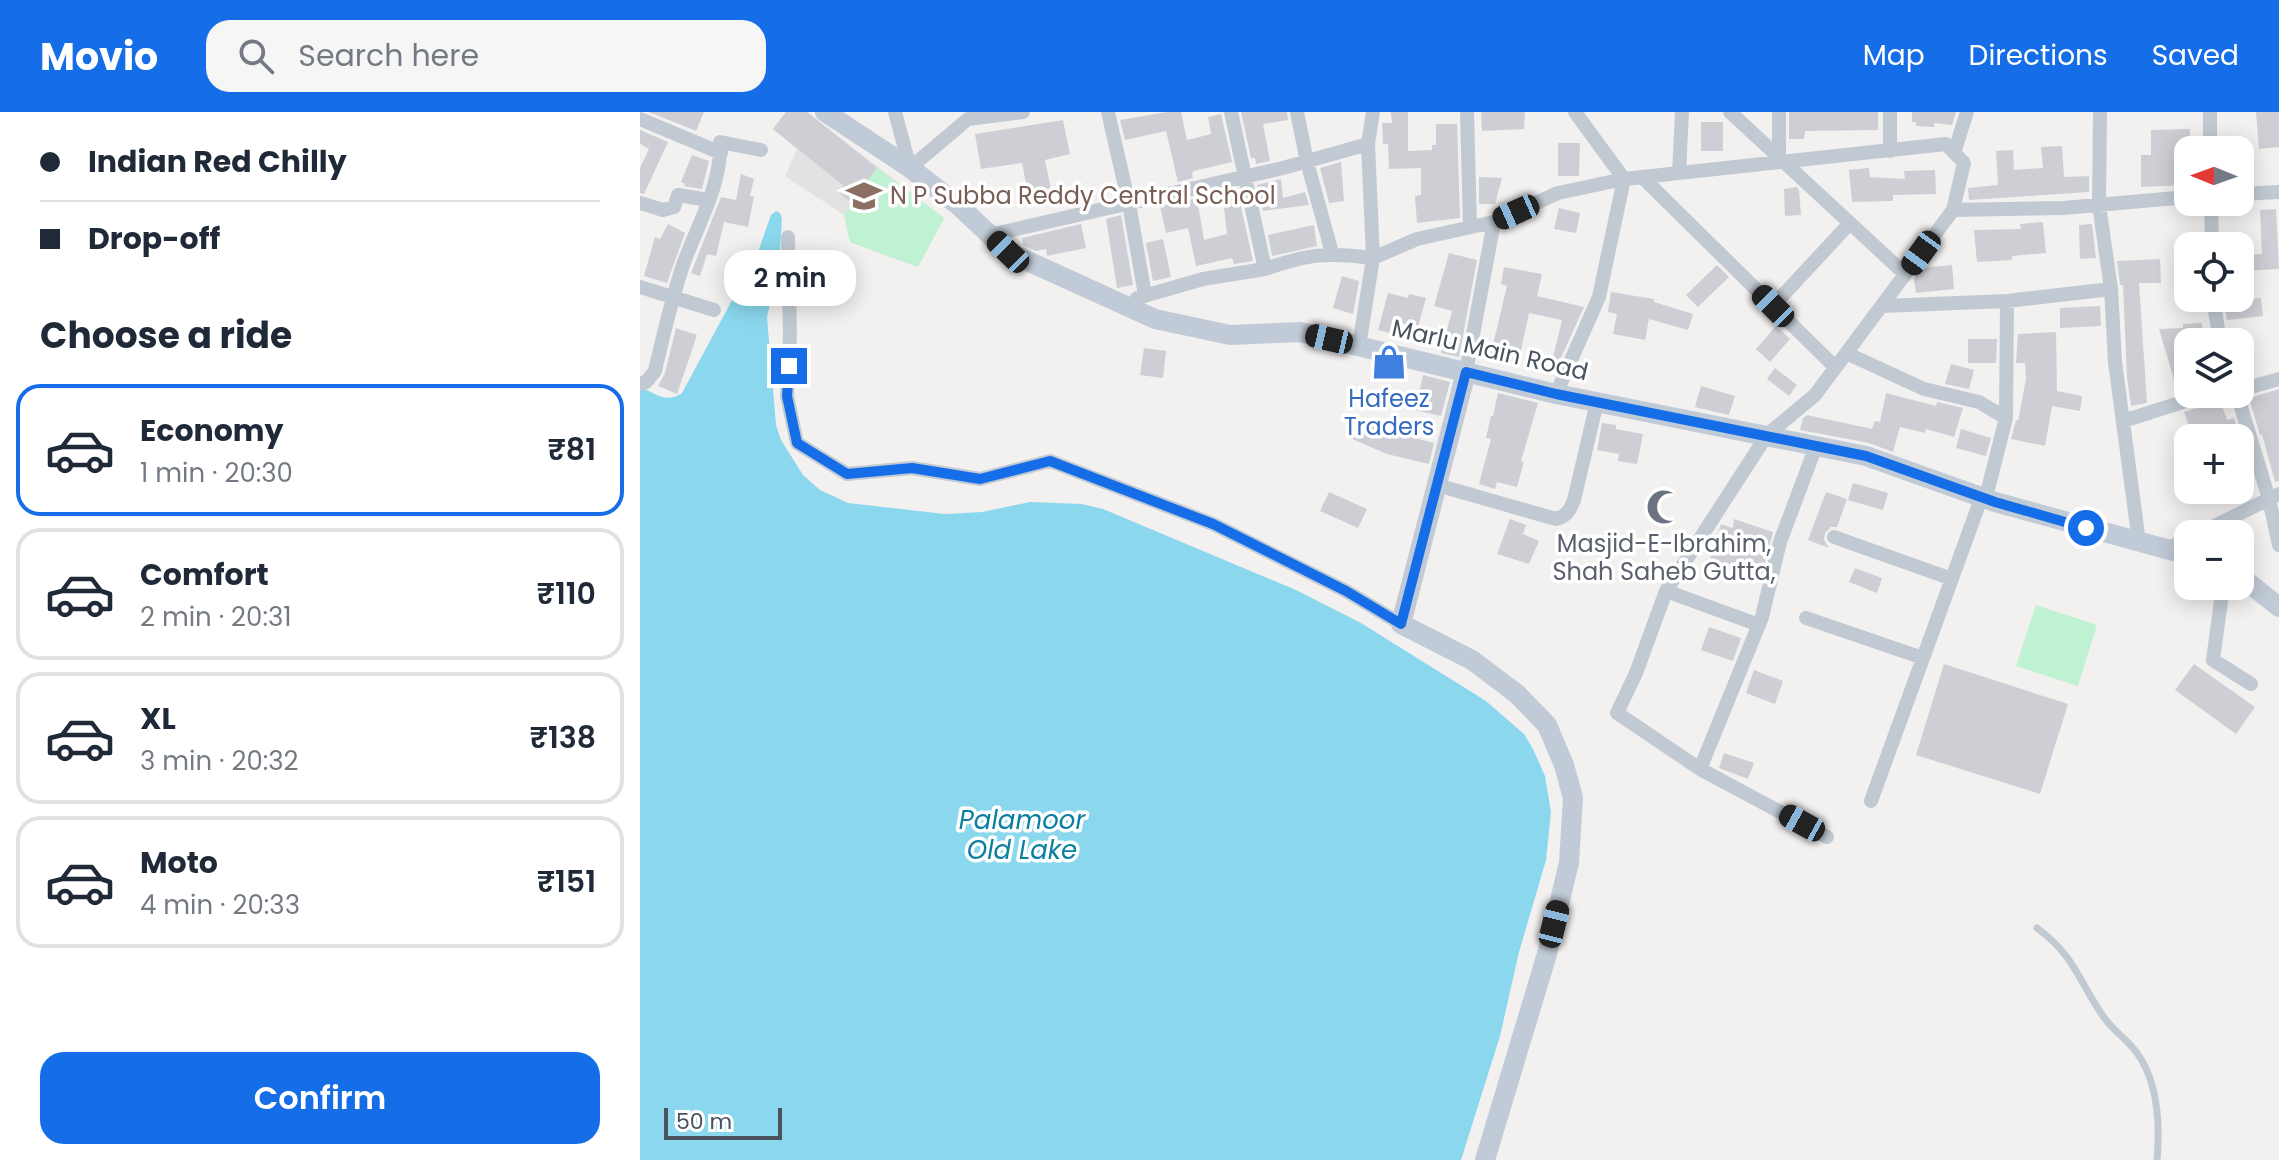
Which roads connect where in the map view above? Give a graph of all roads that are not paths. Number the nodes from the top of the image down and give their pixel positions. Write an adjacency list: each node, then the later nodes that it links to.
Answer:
1 (825, 112): 26 (street, Marlu Main Road)
2 (895, 112): 26 (street)
3 (1023, 112): 26 (street)
4 (1108, 112): 36 (street)
5 (1231, 112): 29 (street)
6 (1297, 112): 25 (street)
7 (1373, 112): 19 (street)
8 (1467, 112): 41 (street)
9 (1575, 112): 30 (street)
10 (1682, 112): 27 (street)
11 (1730, 112): 24 (street)
12 (1779, 112): 24 (street)
13 (1890, 112): 21 (street)
14 (1967, 112): 23 (street)
15 (2100, 112): 37 (street)
16 (2210, 112): 18 (street)
17 (640, 119): 22 (street)
18 (2210, 136)
19 (1368, 144): 25 (street); 45 (street)
20 (761, 150): 22 (street)
21 (1890, 151): 23 (street); 24 (street)
22 (721, 153): 34 (street)
23 (1954, 153): 38 (street)
24 (1782, 160): 27 (street); 40 (street)
25 (1307, 162): 29 (street); 44 (street)
26 (910, 168): 42 (street, Marlu Main Road)
27 (1679, 173): 28 (street)
28 (1642, 177): 30 (street); 54 (street)
29 (1244, 178): 36 (street); 46 (street)
30 (1624, 179): 39 (street); 64 (street)
31 (2279, 192): 32 (street)
32 (2254, 193)
33 (2174, 198): 37 (street)
34 (709, 200): 35 (street); 51 (street)
35 (640, 203)
36 (1129, 204): 42 (street); 50 (street)
37 (2099, 205): 38 (street); 49 (street)
38 (1953, 210): 47 (street)
39 (1494, 222): 41 (street); 60 (street)
40 (1850, 223): 47 (street); 54 (street)
41 (1470, 226): 45 (street)
42 (990, 235): 53 (street, Marlu Main Road)
43 (788, 237): 88 (street)
44 (1332, 253): 45 (street); 46 (street)
45 (1373, 258): 57 (street)
46 (1265, 269): 50 (street)
47 (1905, 274): 55 (street)
48 (640, 287): 51 (street)
49 (2111, 289): 52 (street); 69 (street)
50 (1145, 295): 53 (street)
51 (673, 298): 56 (street); 62 (street)
52 (2007, 301): 55 (street); 68 (street)
53 (1120, 303): 57 (street, Marlu Main Road)
54 (1773, 306): 59 (street)
55 (1882, 306): 58 (street)
56 (714, 310)
57 (1359, 346): 60 (street, Marlu Main Road)
58 (1846, 353): 59 (street); 68 (street)
59 (1835, 367): 70 (street)
60 (1466, 372): 64 (street, Marlu Main Road); 72 (street)
61 (2279, 379): 63 (street)
62 (640, 384)
63 (2254, 387)
64 (1556, 394): 65 (street, Marlu Main Road)
65 (1597, 402): 70 (street, Marlu Main Road); 72 (street)
66 (2174, 405): 69 (street)
67 (2243, 408): 74 (street)
68 (2006, 418): 73 (street)
69 (2123, 421): 77 (street)
70 (1767, 435): 71 (street, Marlu Main Road); 84 (street)
71 (1816, 446): 73 (street, Marlu Main Road); 89 (street)
72 (1437, 485): 88 (street)
73 (1984, 496): 77 (street, Marlu Main Road); 82 (street)
74 (2274, 497): 75 (street); 79 (street)
75 (2227, 520)
76 (1834, 537): 82 (street)
77 (2139, 542): 80 (street, Marlu Main Road)
78 (2174, 545): 80 (street)
79 (2279, 545)
80 (2166, 549): 81 (street, Marlu Main Road)
81 (2174, 551)
82 (1952, 579): 90 (street)
83 (2254, 587): 86 (street)
84 (1666, 591): 89 (street); 92 (street)
85 (2221, 600): 91 (street)
86 (2279, 607)
87 (1806, 618): 90 (street)
88 (1401, 624): 96 (street)
89 (1759, 625): 92 (street)
90 (1923, 658): 93 (street)
91 (2251, 684)
92 (1700, 769): 94 (street)
93 (1871, 801)
94 (1827, 837)
95 (2037, 928): 97 (lane)
96 (1485, 1160)
97 (2157, 1160)

